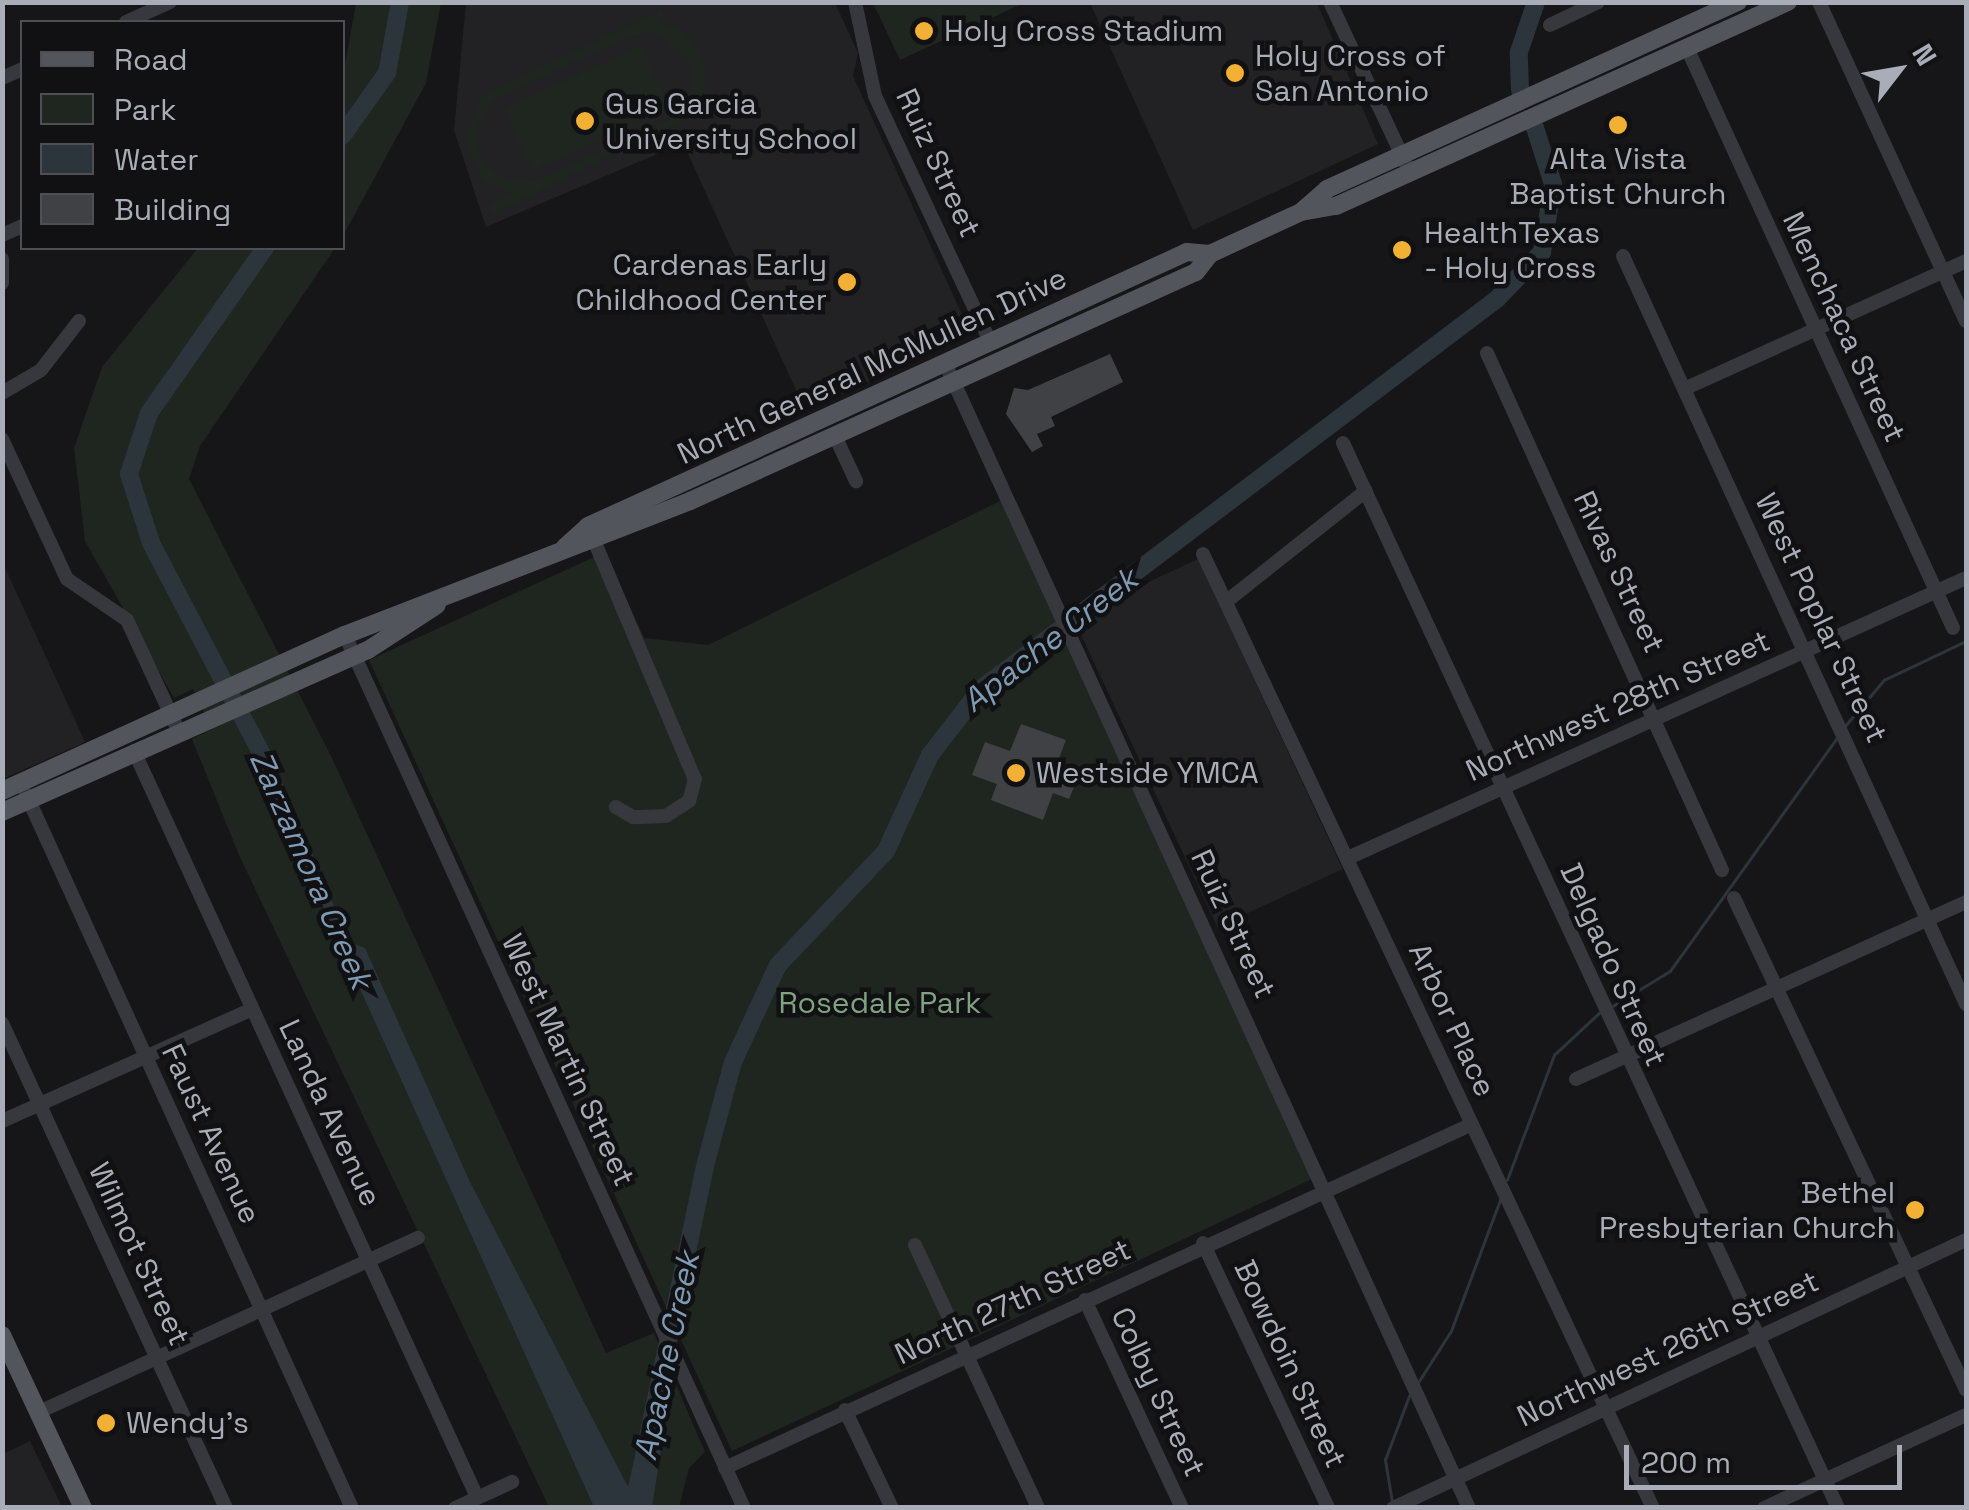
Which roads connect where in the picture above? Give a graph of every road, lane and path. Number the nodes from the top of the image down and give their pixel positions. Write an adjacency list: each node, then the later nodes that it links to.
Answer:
1 (170, 2): 8 (street)
2 (855, 2): 23 (street, Ruiz Street)
3 (1330, 2): 11 (street)
4 (1598, 2): 9 (street)
5 (1738, 2): 11 (main road, North General McMullen Drive)
6 (1788, 2): 10 (main road, North General McMullen Drive)
7 (1819, 2): 18 (street)
8 (130, 20)
9 (1550, 25)
10 (1686, 48): 12 (main road, North General McMullen Drive); 22 (street, Menchaca Street)
11 (1401, 155): 12 (street); 13 (main road, North General McMullen Drive)
12 (1410, 173): 13 (main road, North General McMullen Drive)
13 (1301, 212): 14 (main road, North General McMullen Drive)
14 (1210, 254): 23 (main road, North General McMullen Drive); 26 (main road, North General McMullen Drive)
15 (1623, 256): 27 (street, West Poplar Street)
16 (2, 259): 19 (street)
17 (1966, 261): 18 (street)
18 (1943, 272): 21 (street); 22 (street)
19 (2, 283)
20 (79, 321): 28 (street)
21 (1966, 321)
22 (1815, 330): 27 (street); 39 (street, Menchaca Street)
23 (990, 342): 25 (main road, North General McMullen Drive)
24 (1487, 353): 47 (street, Rivas Street)
25 (945, 363): 26 (street, Ruiz Street); 29 (main road, North General McMullen Drive)
26 (953, 381): 30 (main road, North General McMullen Drive); 70 (street, Ruiz Street)
27 (1684, 390): 44 (street, West Poplar Street)
28 (2, 393)
29 (832, 414): 35 (main road); 36 (main road, North General McMullen Drive)
30 (835, 436): 33 (street); 35 (main road, North General McMullen Drive)
31 (2, 440): 46 (street)
32 (1343, 443): 34 (street, Delgado Street)
33 (856, 481)
34 (1366, 492): 40 (street); 50 (street, Delgado Street)
35 (690, 502): 36 (main road, North General McMullen Drive)
36 (592, 534): 41 (main road, North General McMullen Drive); 53 (street)
37 (1203, 554): 40 (street, Arbor Place)
38 (1966, 578): 39 (street, Northwest 28th Street)
39 (1937, 592): 42 (street, Menchaca Street); 44 (street, Northwest 28th Street)
40 (1227, 601): 55 (street, Arbor Place)
41 (438, 605): 43 (main road, North General McMullen Drive); 45 (main road, North General McMullen Drive)
42 (1954, 628)
43 (345, 635): 45 (street, West Martin Street); 46 (main road, North General McMullen Drive)
44 (1807, 651): 47 (street, Northwest 28th Street); 59 (street, West Poplar Street)
45 (354, 656): 48 (main road, North General McMullen Drive); 88 (street, West Martin Street)
46 (170, 713): 48 (street); 52 (main road, North General McMullen Drive)
47 (1657, 720): 50 (street, Northwest 28th Street); 56 (street, Rivas Street)
48 (179, 732): 49 (main road, North General McMullen Drive)
49 (134, 751): 52 (main road, North General McMullen Drive); 62 (street, Landa Avenue)
50 (1504, 788): 55 (street, Northwest 28th Street); 64 (street, Delgado Street)
51 (2, 791): 52 (main road, North General McMullen Drive)
52 (25, 791): 54 (main road, North General McMullen Drive); 65 (street, Faust Avenue)
53 (616, 807)
54 (2, 812)
55 (1348, 858): 69 (street, Arbor Place)
56 (1722, 870)
57 (1734, 898): 60 (street)
58 (1966, 902): 59 (street)
59 (1928, 920): 60 (street); 61 (street, West Poplar Street)
60 (1776, 988): 64 (street); 76 (street)
61 (1966, 1004)
62 (252, 1009): 65 (street); 75 (street, Landa Avenue)
63 (2, 1023): 67 (street, Wilmot Street)
64 (1624, 1057): 66 (street); 80 (street, Delgado Street)
65 (146, 1058): 67 (street); 78 (street, Faust Avenue)
66 (1576, 1079)
67 (40, 1104): 68 (street); 82 (street, Wilmot Street)
68 (2, 1121)
69 (1470, 1126): 70 (street, North 27th Street); 86 (street, Arbor Place)
70 (1324, 1190): 73 (street, North 27th Street); 89 (street, Ruiz Street)
71 (418, 1238): 75 (street)
72 (1966, 1240): 76 (street, Northwest 26th Street)
73 (1203, 1243): 77 (street, North 27th Street); 102 (street, Bowdoin Street)
74 (915, 1246): 81 (street)
75 (368, 1263): 78 (street); 92 (street, Landa Avenue)
76 (1910, 1267): 80 (street, Northwest 26th Street); 83 (street)
77 (1084, 1300): 81 (street, North 27th Street); 101 (street, Colby Street)
78 (262, 1311): 82 (street); 96 (street, Faust Avenue)
79 (3, 1338): 85 (main road)
80 (1756, 1338): 86 (street, Northwest 26th Street); 90 (street, Delgado Street)
81 (966, 1355): 84 (street, North 27th Street); 100 (street)
82 (157, 1358): 85 (street); 95 (street, Wilmot Street)
83 (1966, 1390)
84 (846, 1410): 88 (street, North 27th Street); 99 (street)
85 (39, 1412): 94 (main road)
86 (1604, 1412): 89 (street, Northwest 26th Street); 104 (street, Arbor Place)
87 (1966, 1415): 90 (street)
88 (726, 1468): 98 (street, West Martin Street)
89 (1462, 1477): 93 (street, Northwest 26th Street); 103 (street, Ruiz Street)
90 (1825, 1478): 105 (street); 106 (street, Delgado Street)
91 (512, 1482): 92 (street)
92 (477, 1498): 97 (street)
93 (1399, 1505)
94 (83, 1508)
95 (226, 1508)
96 (352, 1508)
97 (455, 1508)
98 (744, 1508)
99 (892, 1508)
100 (1038, 1508)
101 (1182, 1508)
102 (1328, 1508)
103 (1469, 1508)
104 (1653, 1508)
105 (1764, 1508)
106 (1838, 1508)

